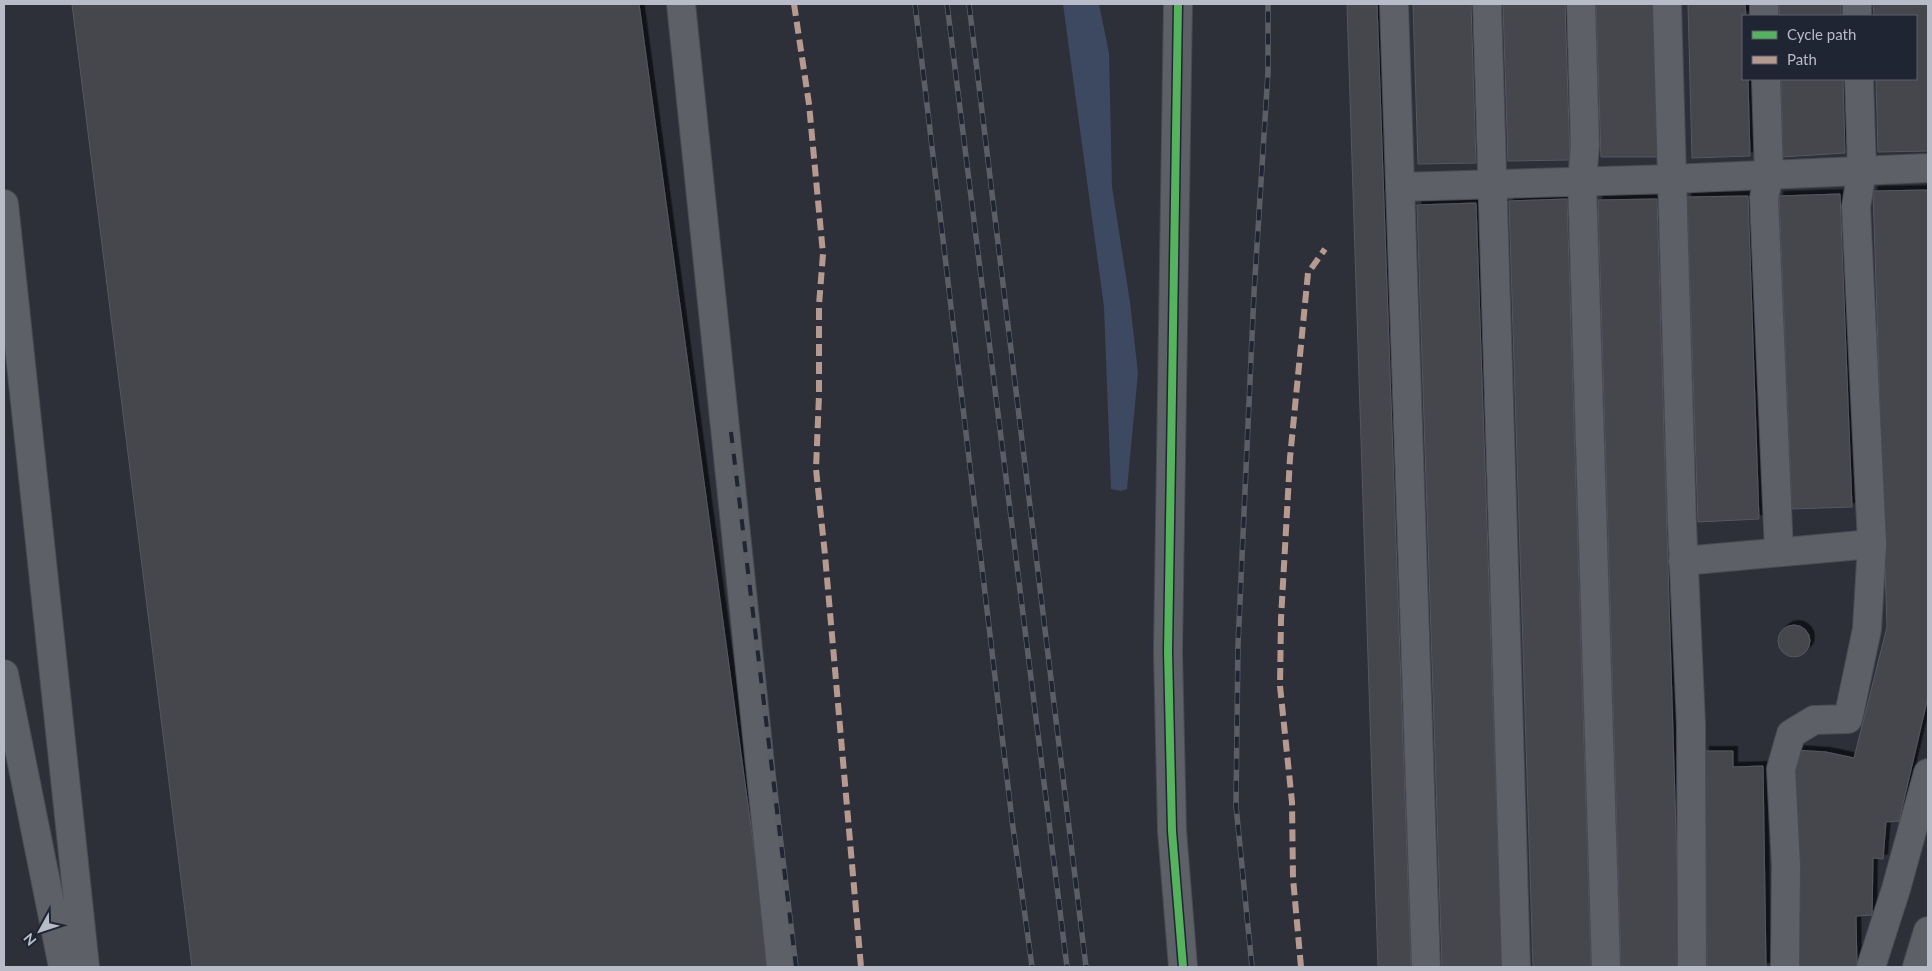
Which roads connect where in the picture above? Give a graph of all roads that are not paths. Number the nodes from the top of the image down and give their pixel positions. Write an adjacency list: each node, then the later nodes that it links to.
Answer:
1 (680, 4): 25 (street)
2 (1178, 4): 26 (street)
3 (1394, 4): 15 (street)
4 (1486, 4): 14 (street)
5 (1581, 4): 13 (street)
6 (1667, 4): 12 (street)
7 (1766, 80): 11 (street)
8 (1859, 80): 10 (street)
9 (1928, 168): 10 (street)
10 (1862, 170): 11 (street); 17 (street)
11 (1769, 174): 12 (street); 18 (street)
12 (1672, 179): 13 (street); 19 (street)
13 (1582, 181): 14 (street); 29 (street)
14 (1492, 184): 15 (street); 28 (street)
15 (1400, 187): 27 (street)
16 (4, 204): 24 (street)
17 (1872, 544): 18 (street); 31 (street)
18 (1779, 552): 19 (street)
19 (1683, 561): 30 (street)
20 (4, 674): 23 (street)
21 (1928, 773): 32 (street)
22 (1928, 932): 33 (street)
23 (63, 967)
24 (85, 967)
25 (781, 967)
26 (1183, 967)
27 (1426, 967)
28 (1516, 967)
29 (1606, 967)
30 (1692, 967)
31 (1785, 967)
32 (1871, 967)
33 (1917, 967)

